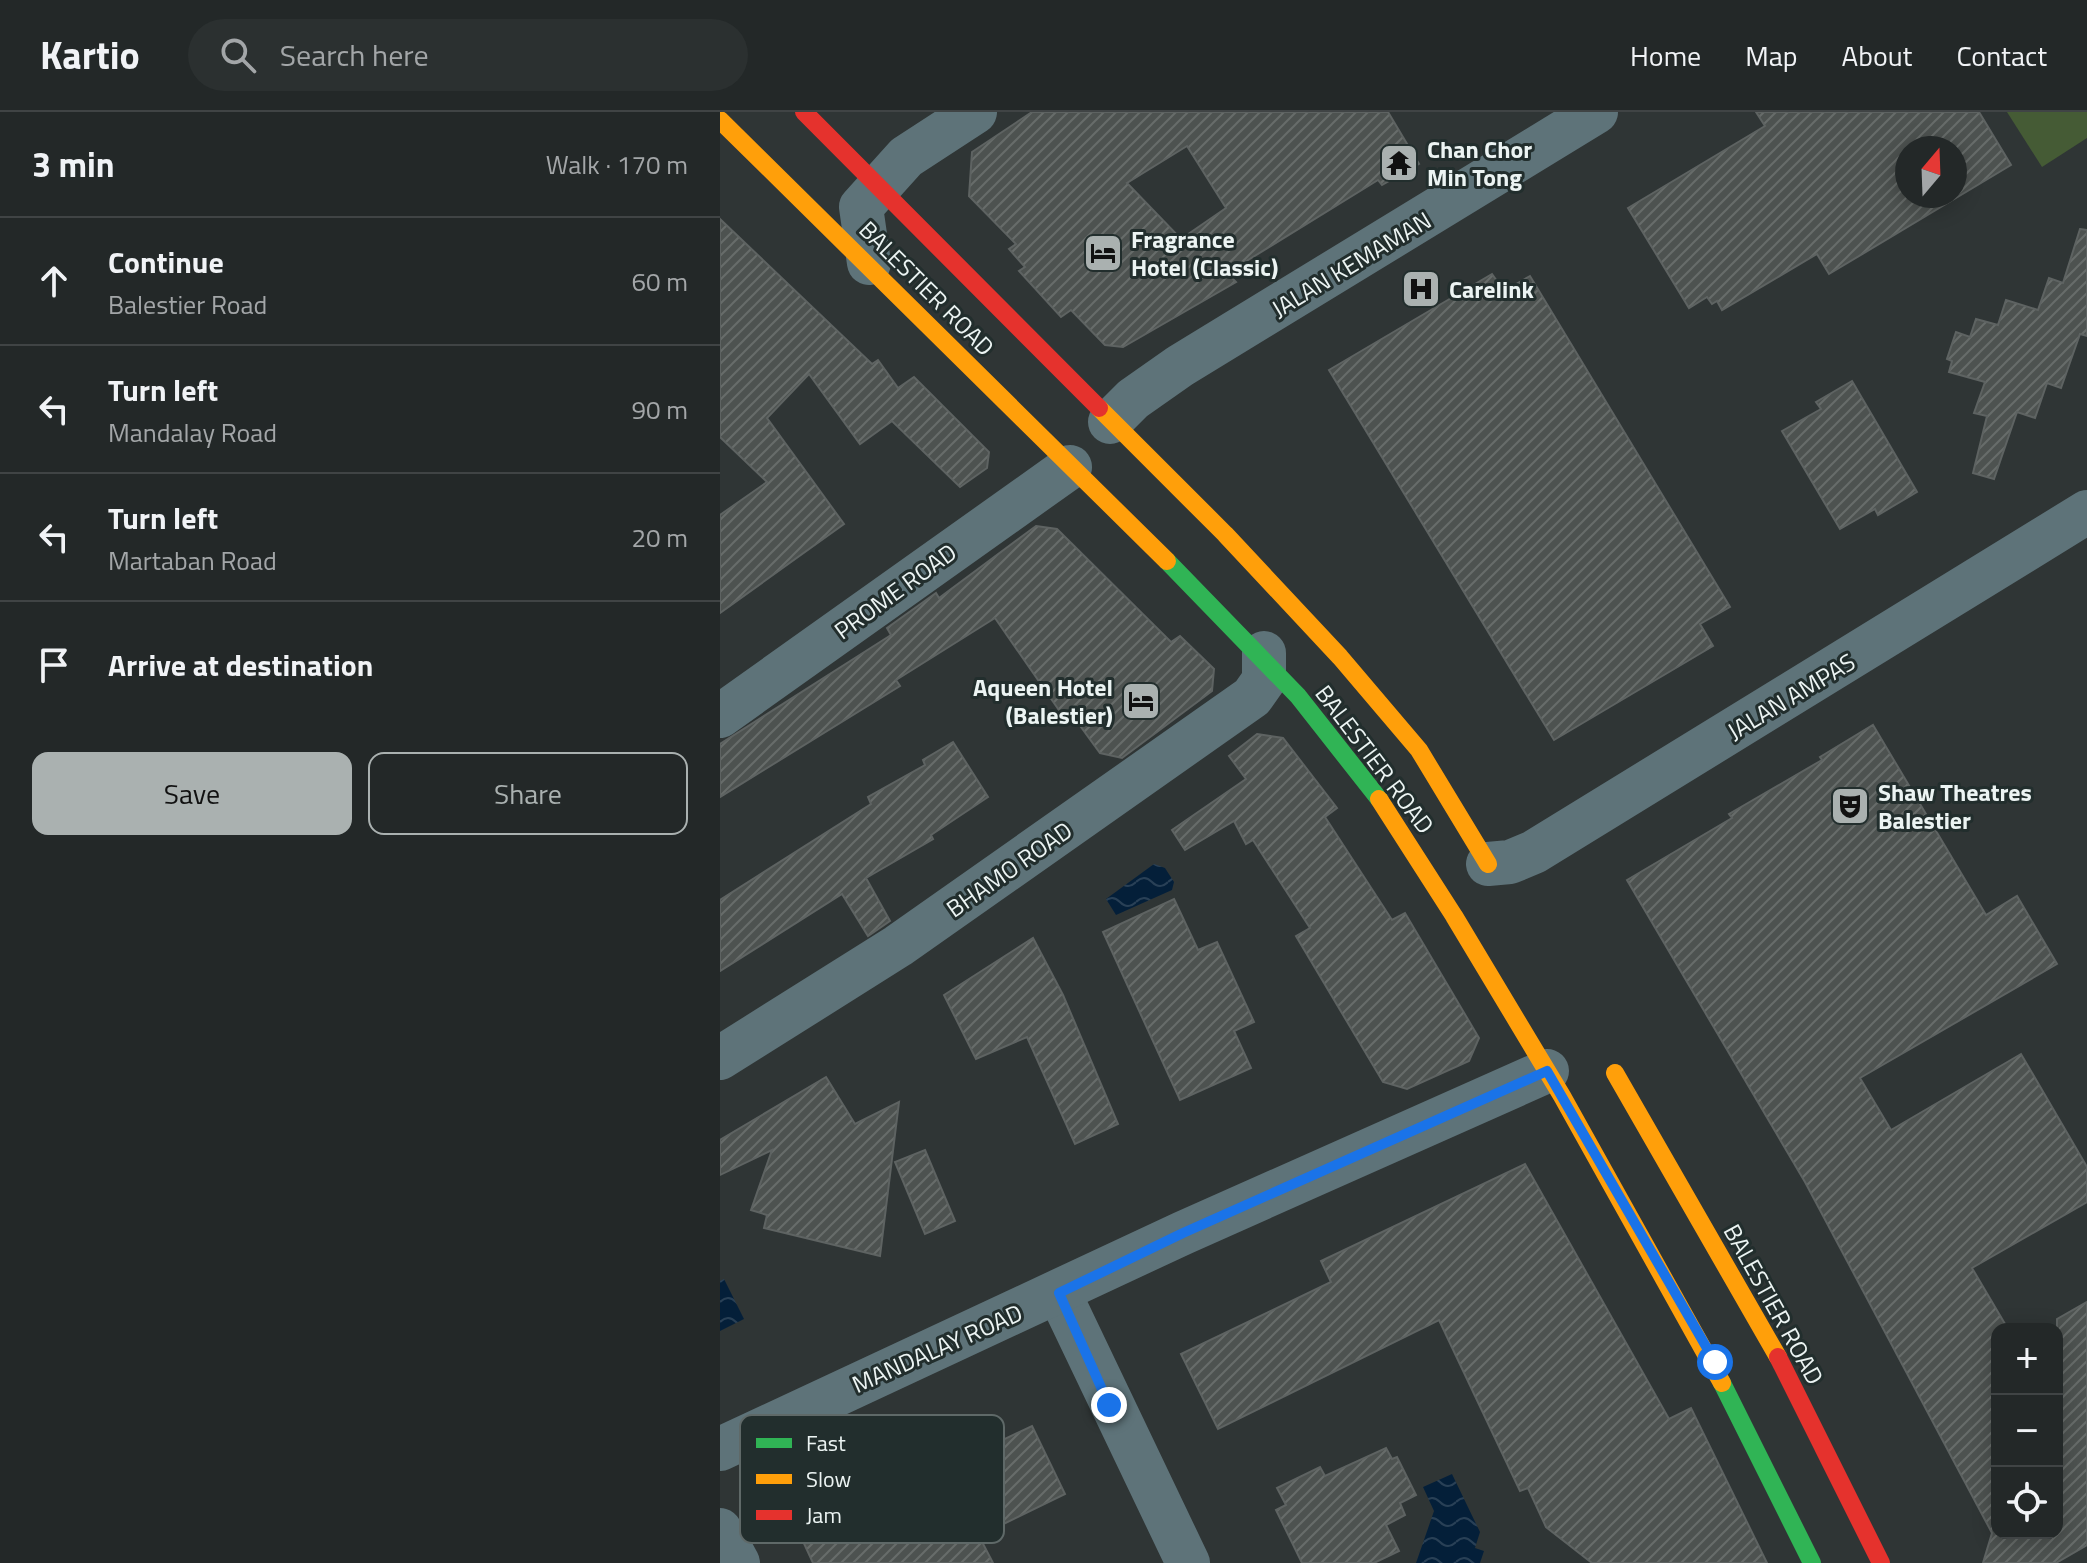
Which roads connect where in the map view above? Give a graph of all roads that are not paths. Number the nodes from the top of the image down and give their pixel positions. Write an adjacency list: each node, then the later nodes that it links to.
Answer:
1 (804, 112): 5 (main road, BALESTIER ROAD)
2 (975, 112): 5 (street)
3 (1596, 112): 7 (street, JALAN KEMAMAN)
4 (720, 120): 6 (main road, BALESTIER ROAD)
5 (880, 184): 6 (street); 7 (main road, BALESTIER ROAD)
6 (869, 263): 8 (main road, BALESTIER ROAD)
7 (1110, 422): 12 (main road, BALESTIER ROAD)
8 (1070, 467): 10 (main road, BALESTIER ROAD); 11 (street, PROME ROAD)
9 (2087, 512): 12 (street, JALAN AMPAS)
10 (1264, 653): 13 (street, BHAMO ROAD); 14 (main road, BALESTIER ROAD)
11 (720, 716)
12 (1488, 864)
13 (720, 1058)
14 (1547, 1071): 16 (street, MANDALAY ROAD); 23 (main road, BALESTIER ROAD)
15 (1615, 1073): 24 (main road, BALESTIER ROAD)
16 (1059, 1293): 17 (street, MANDALAY ROAD); 22 (street)
17 (791, 1415)
18 (740, 1439): 19 (street, MANDALAY ROAD)
19 (720, 1449)
20 (720, 1530): 21 (street)
21 (738, 1563)
22 (1188, 1563)
23 (1812, 1563)
24 (1881, 1563)

